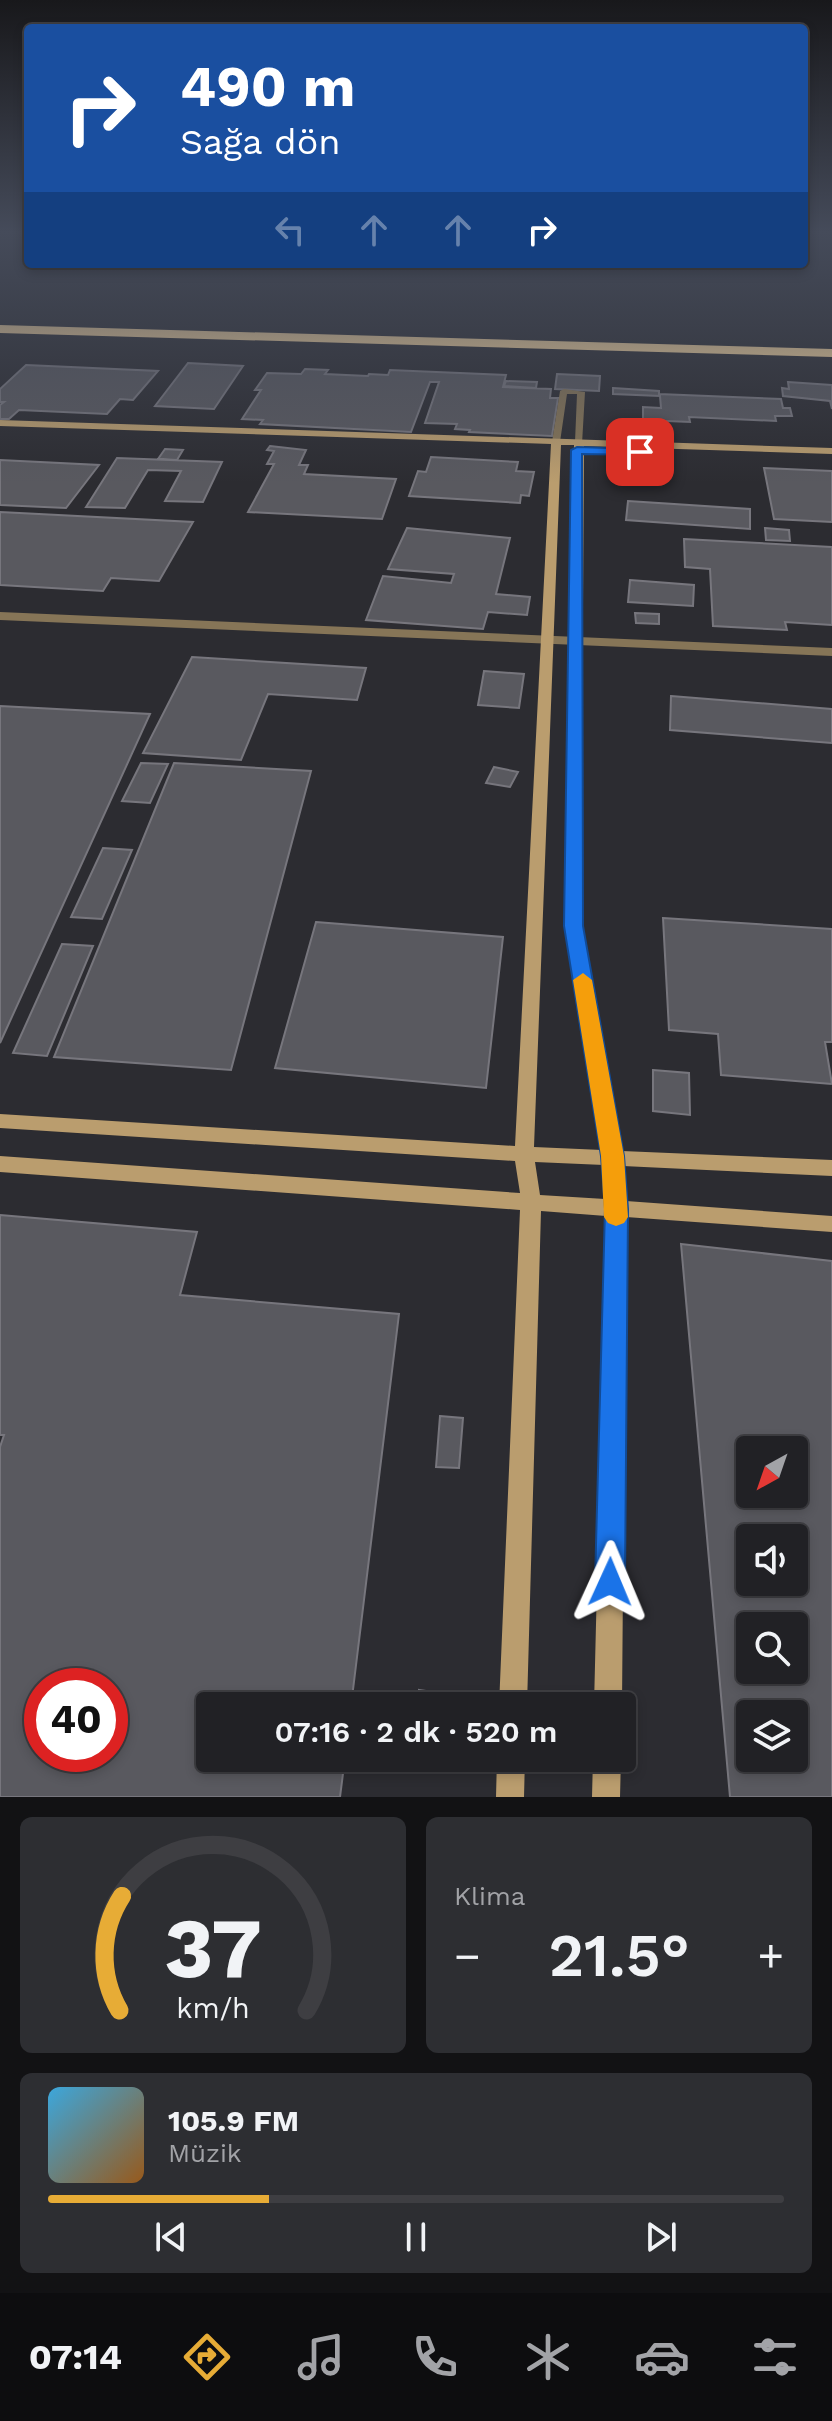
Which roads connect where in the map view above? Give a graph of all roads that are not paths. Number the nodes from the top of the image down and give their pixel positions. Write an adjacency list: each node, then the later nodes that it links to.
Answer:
1 (0, 329): 3 (highway)
2 (0, 338): 4 (highway)
3 (832, 353)
4 (832, 361)
5 (0, 423): 7 (street)
6 (0, 431): 7 (street)
7 (556, 446): 8 (street); 8 (lane); 12 (street)
8 (578, 446): 9 (street); 10 (street); 13 (street)
9 (832, 451)
10 (832, 459)
11 (0, 616): 12 (street)
12 (546, 639): 13 (street); 16 (street)
13 (575, 640): 14 (street); 17 (street)
14 (832, 652)
15 (0, 1121): 16 (street)
16 (524, 1154): 17 (street); 20 (street)
17 (613, 1156): 19 (street); 21 (street)
18 (0, 1164): 20 (street)
19 (832, 1168)
20 (531, 1201): 21 (street); 23 (street)
21 (616, 1209): 22 (street); 24 (street)
22 (832, 1224)
23 (513, 1692)
24 (608, 1692)
25 (511, 1772): 27 (street)
26 (607, 1772): 28 (street)
27 (510, 1797)
28 (606, 1797)

